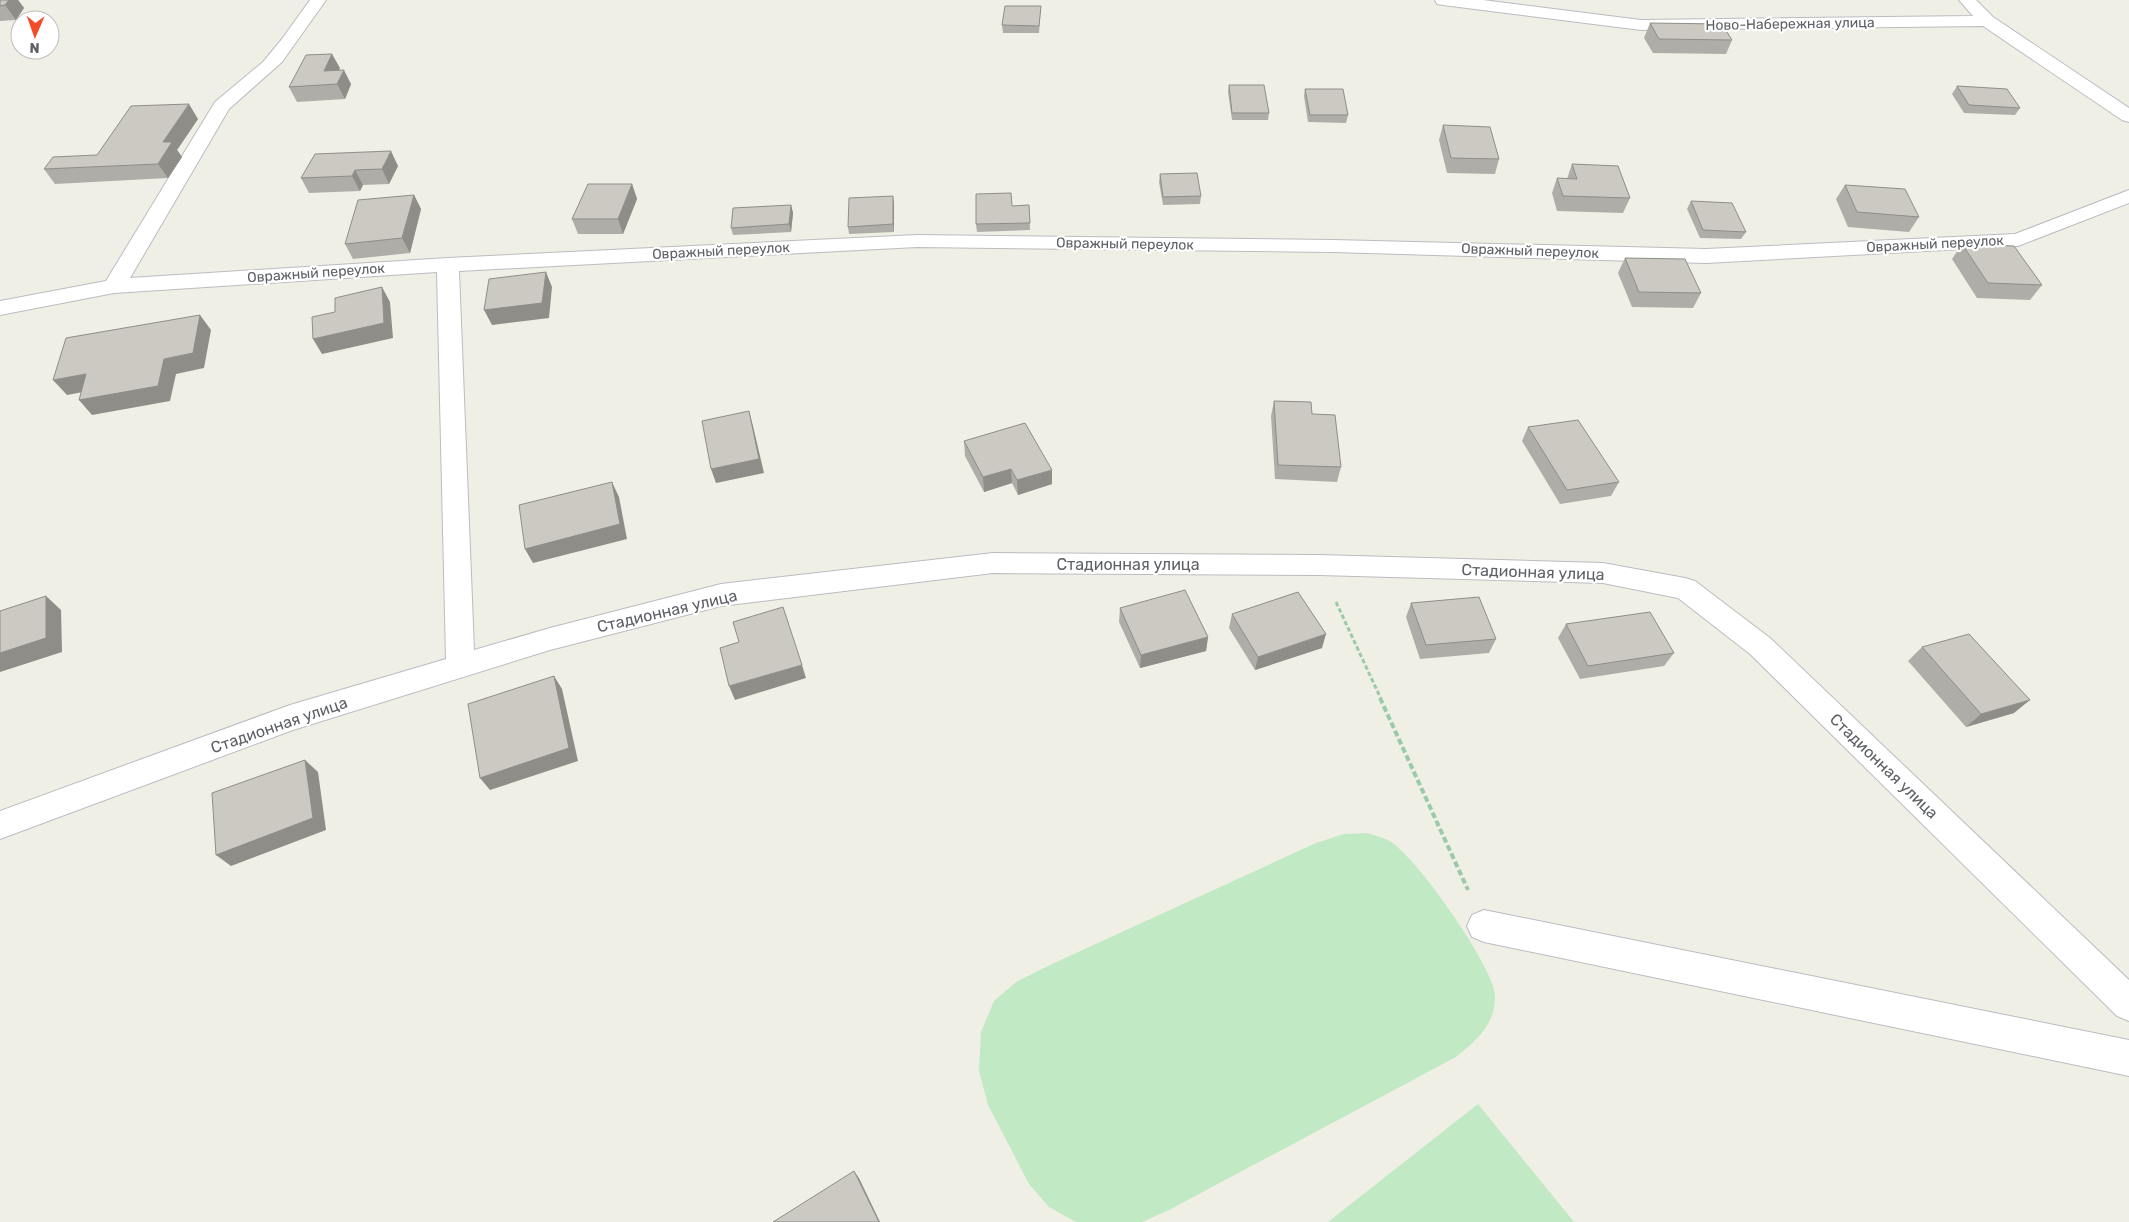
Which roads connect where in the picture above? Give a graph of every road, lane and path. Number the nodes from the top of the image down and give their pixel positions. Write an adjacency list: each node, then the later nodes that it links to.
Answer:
1 (318, 0): 8 (street)
2 (1443, 0): 4 (street, Ново-Набережная улица)
3 (1967, 0): 4 (street)
4 (1987, 21): 5 (street)
5 (2129, 116)
6 (2129, 196): 7 (street, Овражный переулок)
7 (448, 265): 8 (street, Овражный переулок); 11 (street)
8 (114, 286): 9 (street, Овражный переулок)
9 (0, 308)
10 (1319, 566): 11 (street, Стадионная улица); 13 (path); 14 (street, Стадионная улица)
11 (460, 667): 12 (street, Стадионная улица)
12 (0, 825)
13 (1484, 926): 15 (street)
14 (2129, 1004)
15 (2129, 1058)

